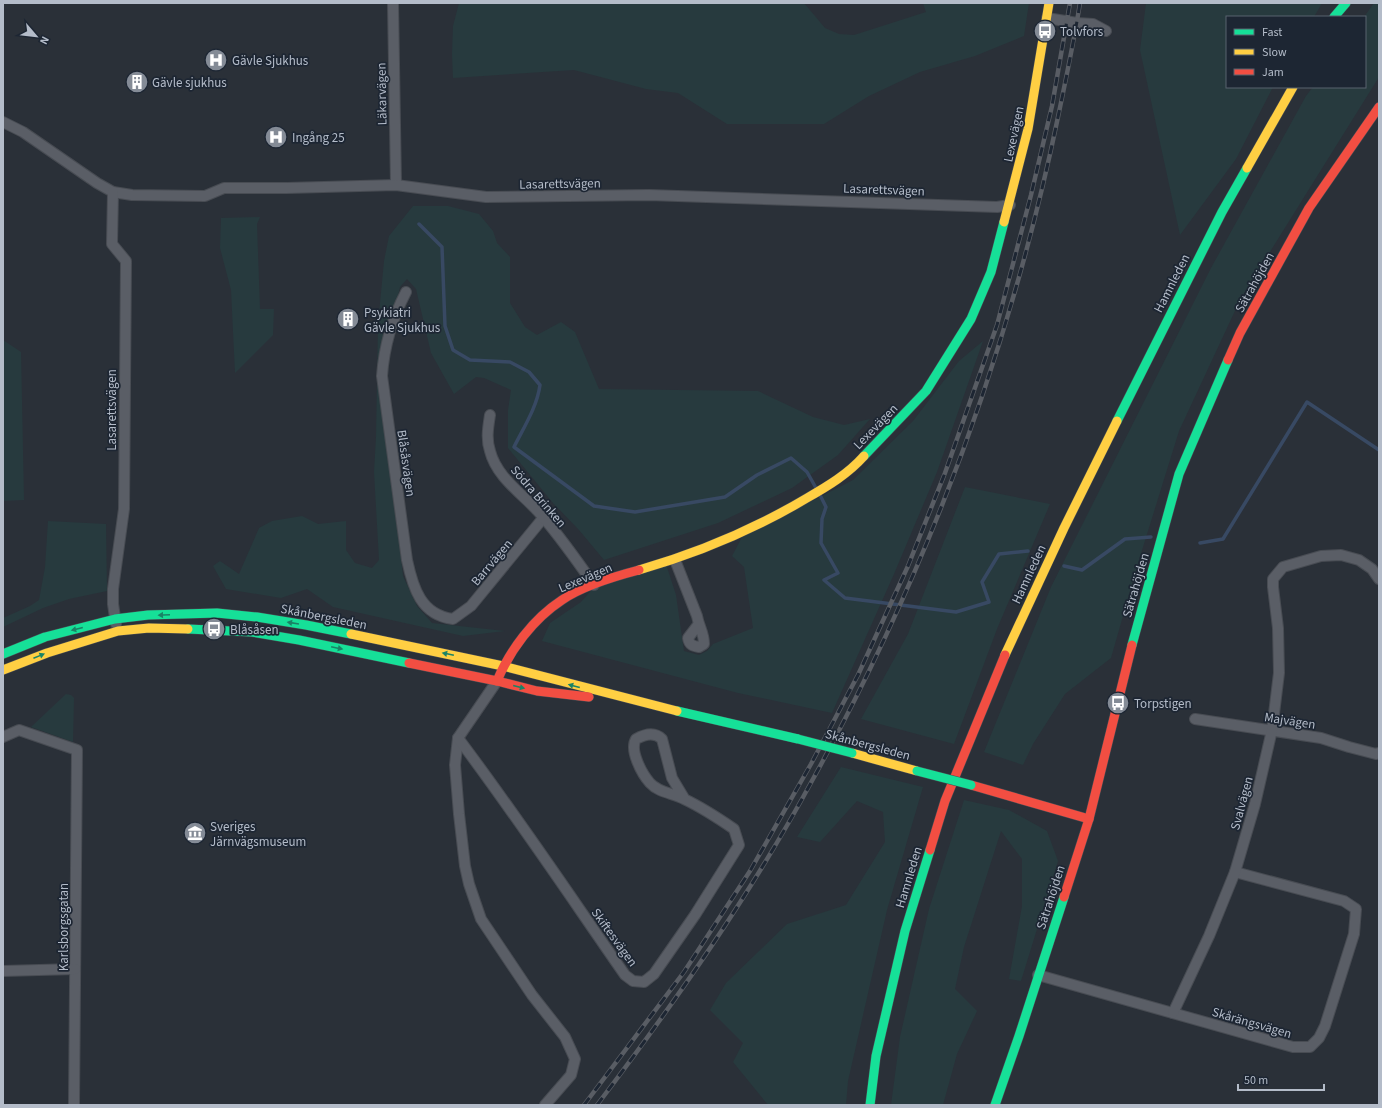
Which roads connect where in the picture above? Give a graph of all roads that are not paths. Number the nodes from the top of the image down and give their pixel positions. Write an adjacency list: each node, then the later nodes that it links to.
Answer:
1 (393, 3): 12 (street, Läkarvägen)
2 (1049, 3): 7 (street, Lexevägen)
3 (1341, 3): 5 (street)
4 (1346, 3): 6 (street)
5 (1334, 16)
6 (1334, 16)
7 (1047, 18): 8 (street); 14 (street, Lexevägen)
8 (1106, 31)
9 (1292, 88): 44 (street, Hamnleden)
10 (1379, 107): 36 (street, Sätrahöjden)
11 (3, 122): 13 (street, Lasarettsvägen)
12 (396, 185): 13 (street, Lasarettsvägen); 14 (street, Lasarettsvägen)
13 (113, 192): 22 (street, Lasarettsvägen)
14 (1010, 205): 18 (street, Lexevägen)
15 (406, 292): 21 (street, Blåsåsvägen)
16 (490, 415): 17 (street, Södra Brinken)
17 (544, 517): 20 (street, Södra Brinken); 21 (street, Barrvägen)
18 (675, 560): 20 (street, Lexevägen); 23 (street)
19 (1379, 579): 31 (street, Svalvägen)
20 (594, 585): 26 (street, Lexevägen)
21 (453, 619)
22 (115, 620): 24 (street, Lasarettsvägen); 25 (street, Skånbergsleden, one-way to 25); 26 (street, Skånbergsleden, one-way to 22)
23 (698, 625)
24 (118, 631): 27 (street, Skånbergsleden, one-way to 24); 28 (street, Skånbergsleden, one-way to 28)
25 (3, 654)
26 (503, 666): 28 (street, Lexevägen); 29 (street, Skånbergsleden, one-way to 26)
27 (3, 670)
28 (497, 681): 29 (street, Skånbergsleden, one-way to 29); 33 (street)
29 (639, 702): 36 (street, Skånbergsleden, bridge)
30 (1194, 718): 31 (street, Majvägen)
31 (1272, 730): 34 (street, Majvägen); 37 (street, Svalvägen)
32 (3, 737): 38 (street, Karlsborgsgatan)
33 (458, 738): 35 (street, Skiftesvägen); 43 (street)
34 (1379, 753)
35 (684, 798): 35 (street)
36 (1089, 820): 40 (street, Sätrahöjden)
37 (1235, 872): 41 (street, Svalvägen); 41 (street, Skårängsvägen)
38 (75, 969): 39 (street); 42 (street, Karlsborgsgatan)
39 (3, 971)
40 (1038, 975): 41 (street, Skårängsvägen); 45 (street, Sätrahöjden)
41 (1173, 1013)
42 (74, 1105)
43 (545, 1105)
44 (870, 1105)
45 (996, 1105)

